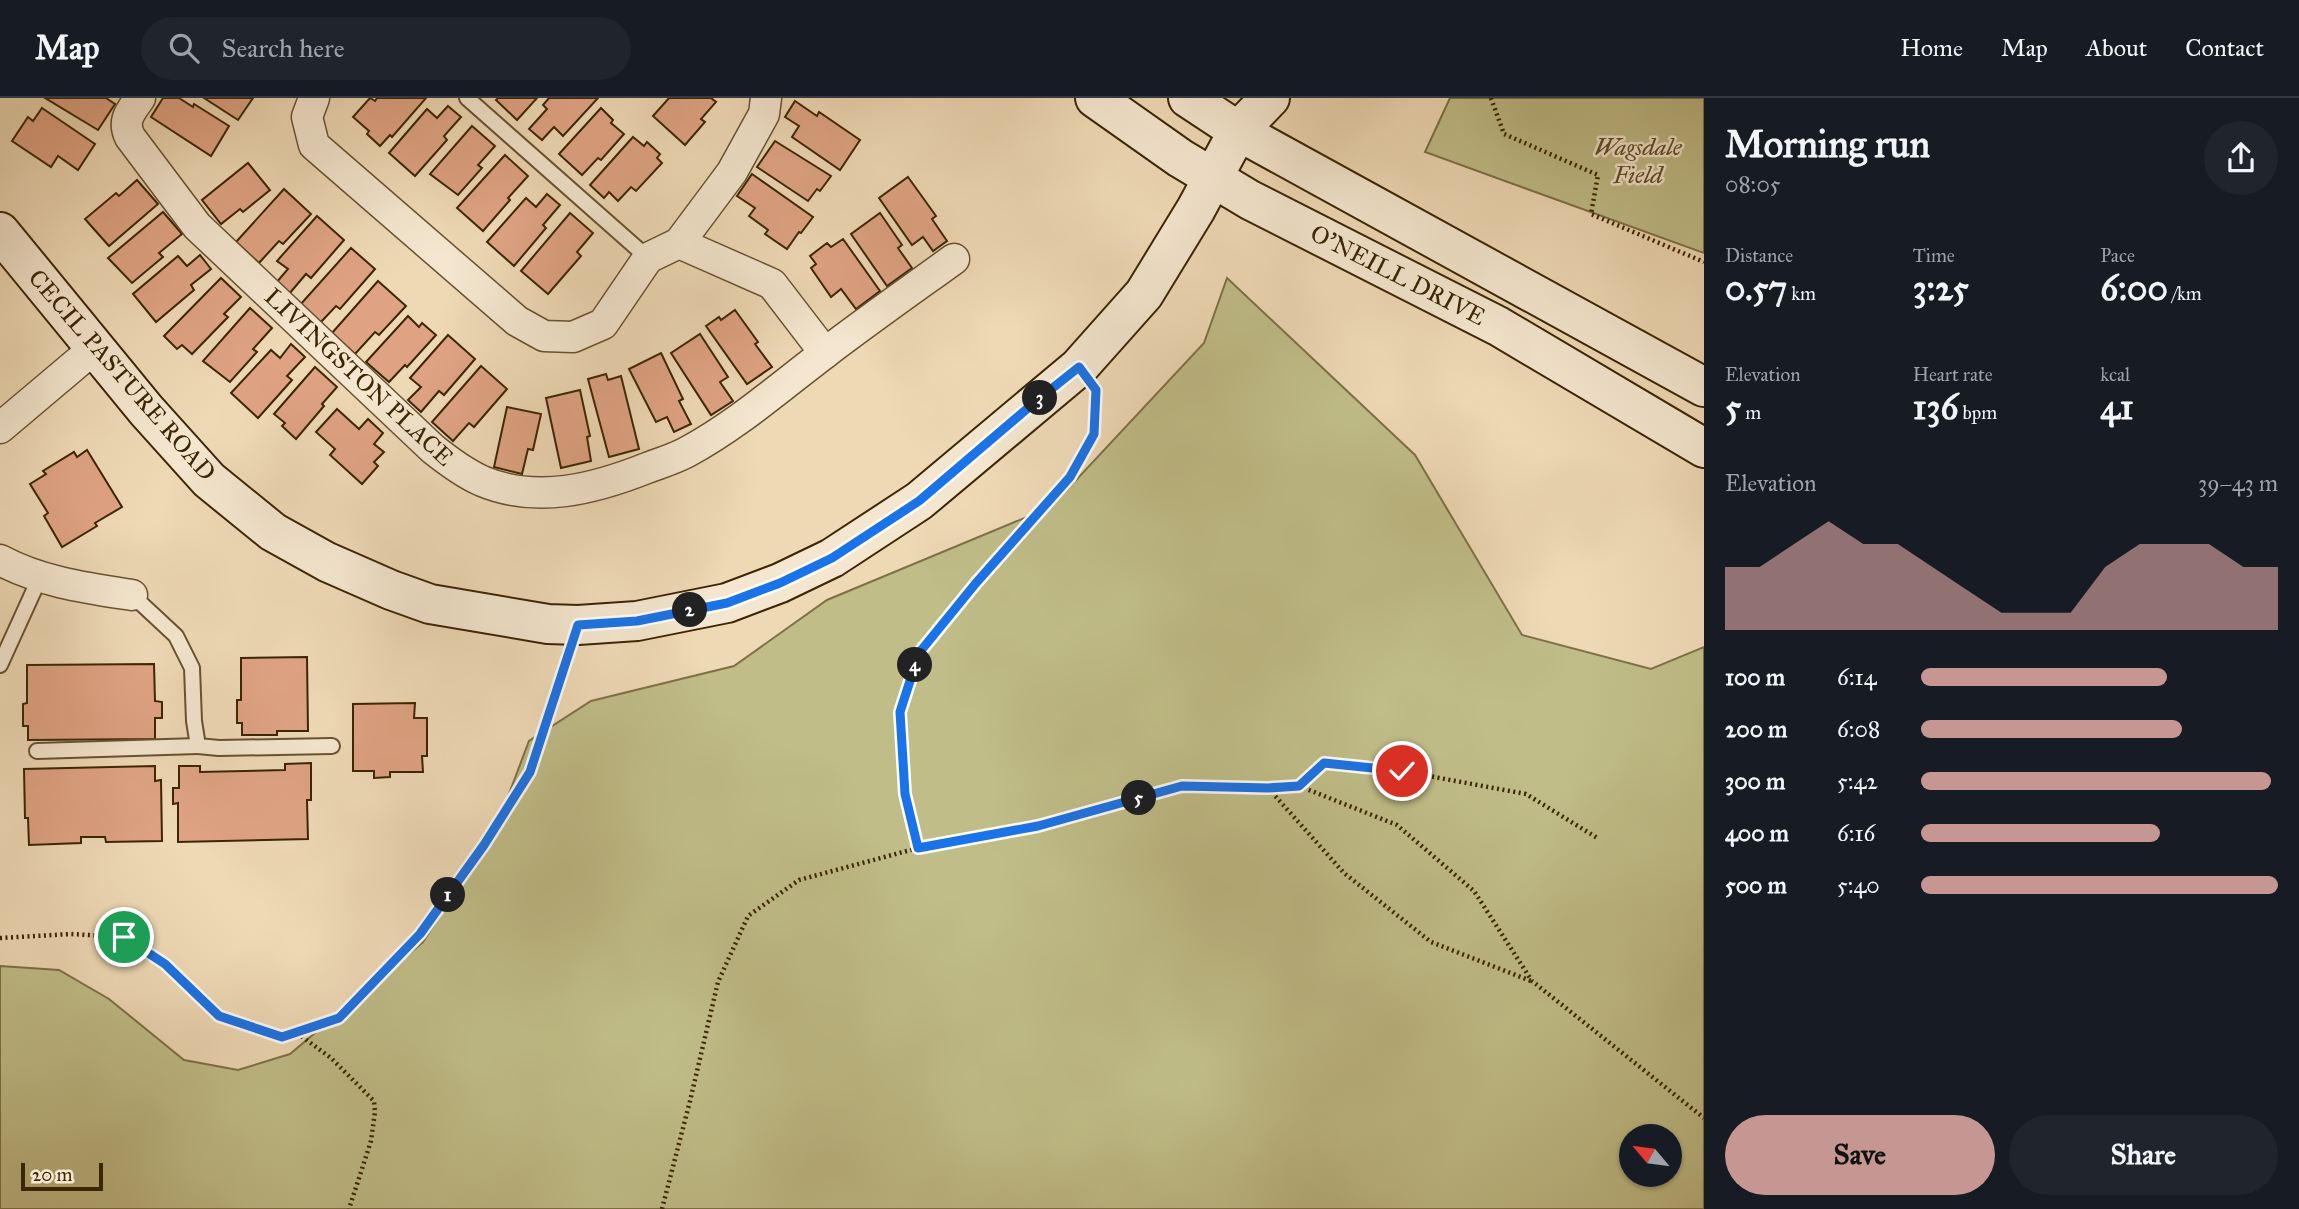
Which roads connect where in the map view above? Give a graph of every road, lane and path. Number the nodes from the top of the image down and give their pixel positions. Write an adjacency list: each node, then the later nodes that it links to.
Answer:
1 (139, 98): 17 (street, LIVINGSTON PLACE)
2 (314, 98): 13 (street)
3 (467, 98): 13 (lane)
4 (766, 98): 12 (street)
5 (1095, 98): 10 (street, O'NEILL DRIVE)
6 (1188, 98): 9 (street, O'NEILL DRIVE)
7 (1270, 98): 9 (street, CECIL PASTURE ROAD)
8 (1492, 98): 15 (path)
9 (1240, 114): 10 (street, CECIL PASTURE ROAD); 19 (street, O'NEILL DRIVE)
10 (1214, 178): 18 (street, CECIL PASTURE ROAD); 21 (street, O'NEILL DRIVE)
11 (0, 232): 16 (street, CECIL PASTURE ROAD)
12 (679, 243): 13 (street); 17 (street)
13 (648, 258)
14 (954, 259): 17 (street, LIVINGSTON PLACE)
15 (1704, 262)
16 (96, 346): 20 (street); 25 (street, CECIL PASTURE ROAD)
17 (825, 353)
18 (1079, 367): 25 (street, CECIL PASTURE ROAD); 33 (path)
19 (1704, 387)
20 (0, 428)
21 (1704, 448)
22 (0, 560): 23 (street)
23 (40, 576): 24 (street); 26 (lane)
24 (132, 595): 27 (lane)
25 (578, 625): 36 (path)
26 (0, 665)
27 (198, 746): 28 (lane); 29 (lane)
28 (332, 746)
29 (37, 751)
30 (1299, 786): 31 (path); 32 (path); 35 (path)
31 (1268, 788): 33 (path); 35 (path)
32 (1599, 839)
33 (918, 848): 39 (path)
34 (0, 938): 36 (path)
35 (1532, 981): 37 (path)
36 (296, 1032): 38 (path)
37 (1704, 1118)
38 (349, 1209)
39 (662, 1209)

